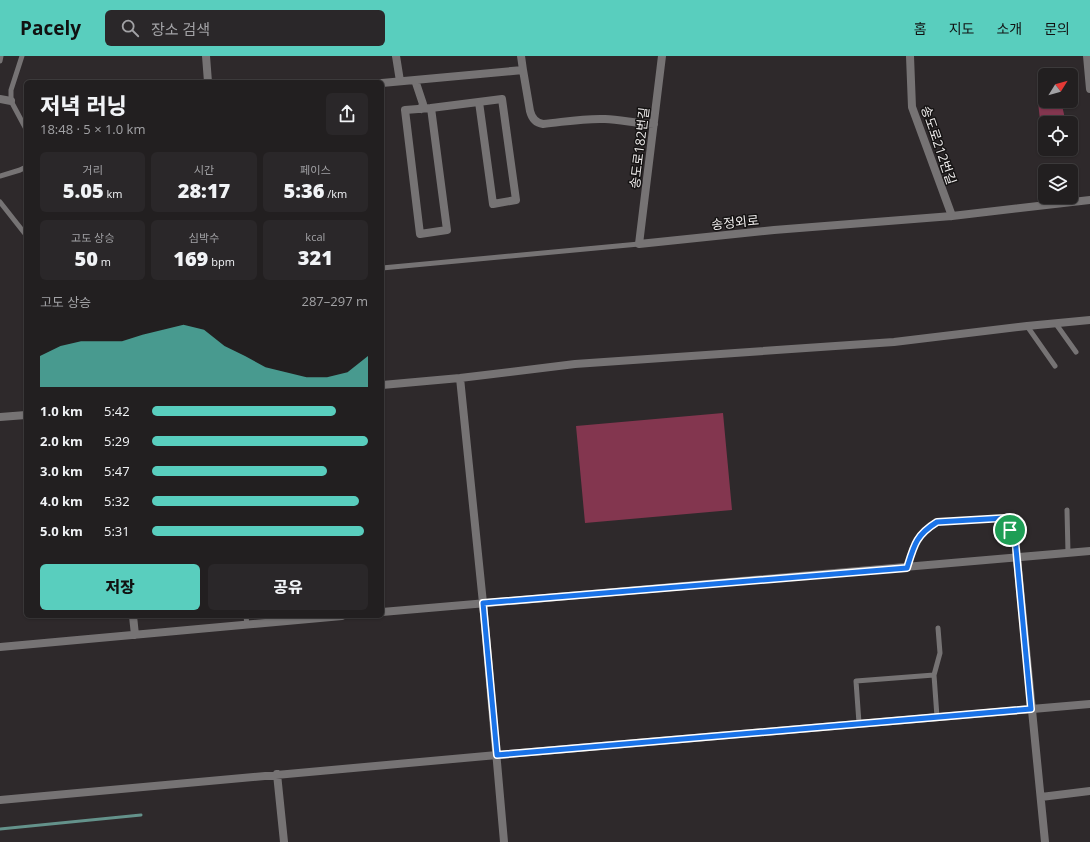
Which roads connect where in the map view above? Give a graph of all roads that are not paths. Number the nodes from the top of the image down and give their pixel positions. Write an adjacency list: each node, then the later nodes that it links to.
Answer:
1 (1, 56): 9 (lane)
2 (22, 56): 17 (lane)
3 (206, 56): 11 (street)
4 (396, 56): 13 (street)
5 (521, 56): 10 (street)
6 (662, 56): 21 (street, 송도로182번길)
7 (910, 56): 27 (street, 송도로212번길)
8 (1087, 56): 15 (street)
9 (0, 61)
10 (523, 70): 12 (street); 21 (street)
11 (208, 80)
12 (415, 80): 13 (street); 20 (street)
13 (400, 81): 14 (street)
14 (384, 83)
15 (1090, 89)
16 (0, 99): 17 (street)
17 (11, 101): 22 (lane)
18 (478, 102): 18 (street); 19 (street)
19 (431, 108): 20 (street); 20 (street)
20 (421, 109)
21 (654, 124): 29 (street, 송도로182번길)
22 (24, 125)
23 (24, 168): 24 (lane)
24 (0, 176)
25 (1090, 200): 27 (street, 송정외로)
26 (0, 202): 28 (lane)
27 (952, 216): 29 (street, 송정외로)
28 (24, 232)
29 (639, 244): 30 (lane, 송정외로)
30 (384, 268)
31 (1090, 320): 32 (street)
32 (1056, 324): 33 (street); 34 (lane)
33 (1027, 326): 35 (lane); 36 (street)
34 (1076, 352)
35 (1055, 366)
36 (460, 378): 37 (street); 45 (street)
37 (384, 385)
38 (24, 415): 39 (street)
39 (0, 417)
40 (1067, 510): 42 (lane)
41 (1090, 551): 42 (street)
42 (1068, 553): 43 (street)
43 (1017, 558): 44 (street); 44 (lane); 56 (street)
44 (907, 568): 45 (street)
45 (483, 603): 46 (street); 59 (street)
46 (384, 612)
47 (133, 618): 52 (street)
48 (246, 618): 50 (lane)
49 (318, 618): 50 (street)
50 (247, 625): 52 (street)
51 (938, 628): 54 (lane)
52 (135, 635): 53 (street)
53 (0, 647)
54 (934, 675): 57 (lane); 58 (lane)
55 (1090, 704): 56 (street)
56 (1031, 709): 57 (street); 62 (street)
57 (937, 717): 58 (street)
58 (859, 723): 59 (street)
59 (497, 755): 60 (street); 65 (street)
60 (277, 774): 63 (street); 64 (street)
61 (1090, 791): 62 (street)
62 (1041, 797): 66 (street)
63 (0, 800)
64 (284, 842)
65 (504, 842)
66 (1045, 842)

